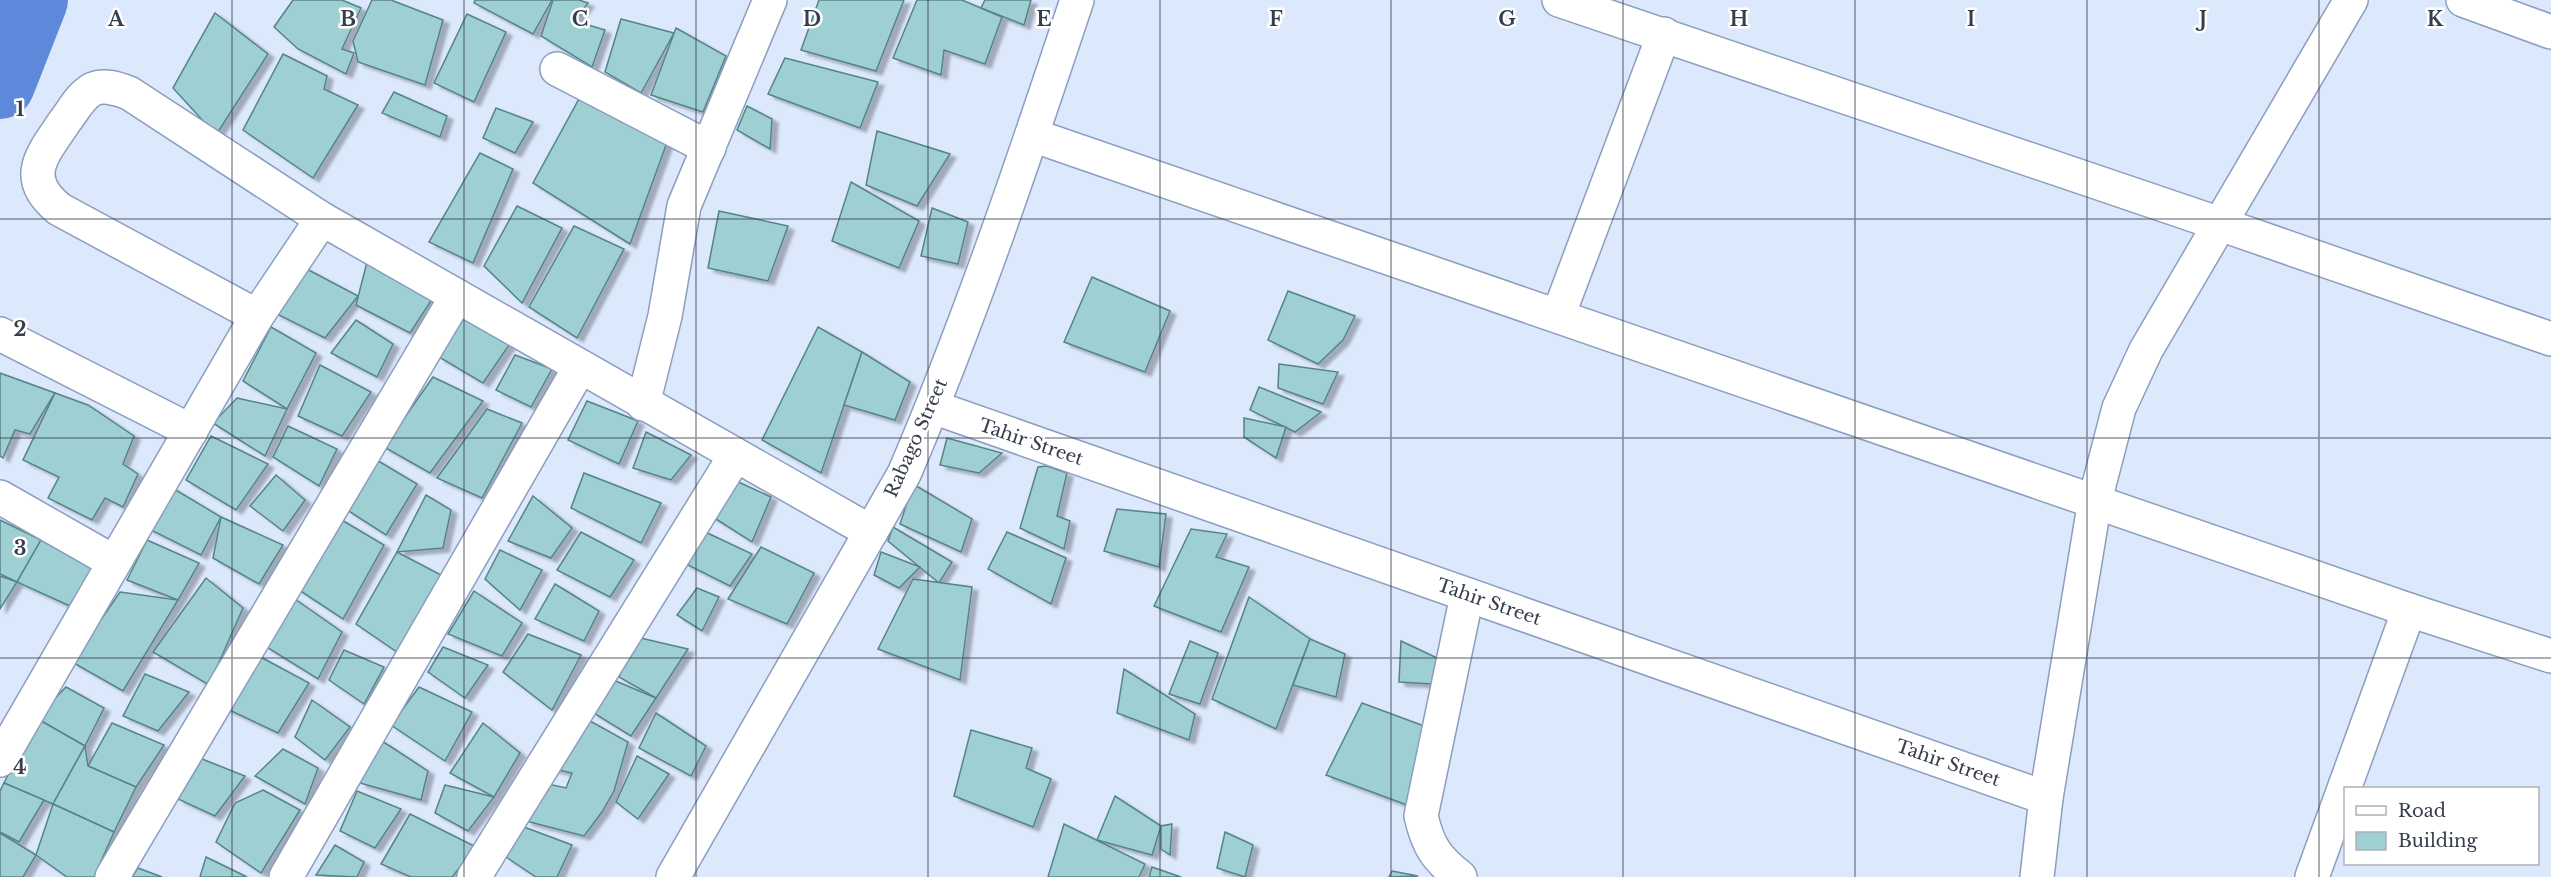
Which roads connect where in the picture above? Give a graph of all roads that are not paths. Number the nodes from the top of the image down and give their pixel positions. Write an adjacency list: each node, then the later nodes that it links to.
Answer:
1 (770, 0): 10 (street)
2 (1077, 0): 9 (street, Rabago Street)
3 (1559, 0): 7 (street)
4 (2351, 0): 12 (street)
5 (2463, 0): 6 (street)
6 (2551, 32)
7 (1664, 34): 12 (street); 15 (street)
8 (557, 69): 10 (street)
9 (1032, 135): 15 (street); 20 (street, Rabago Street)
10 (709, 148): 19 (street)
11 (322, 219): 13 (street); 14 (street); 14 (street)
12 (2220, 224): 17 (street); 24 (street)
13 (457, 296): 18 (street); 34 (street)
14 (257, 316): 21 (street)
15 (1558, 316): 24 (street)
16 (0, 334): 21 (street)
17 (2551, 339)
18 (580, 367): 19 (street); 35 (street)
19 (643, 404): 22 (street)
20 (933, 407): 25 (street, Rabago Street); 27 (street, Tahir Street)
21 (191, 430): 26 (street)
22 (735, 456): 25 (street); 36 (street)
23 (0, 497): 26 (street)
24 (2095, 500): 28 (street); 33 (street)
25 (871, 532): 37 (street, Rabago Street)
26 (114, 562): 30 (street)
27 (1467, 595): 33 (street, Tahir Street); 38 (street)
28 (2409, 610): 29 (street); 31 (street)
29 (2551, 656)
30 (0, 760)
31 (2345, 787)
32 (2344, 789): 40 (street)
33 (2046, 798): 39 (street)
34 (112, 877)
35 (286, 877)
36 (474, 877)
37 (674, 877)
38 (1460, 877)
39 (2037, 877)
40 (2312, 877)

